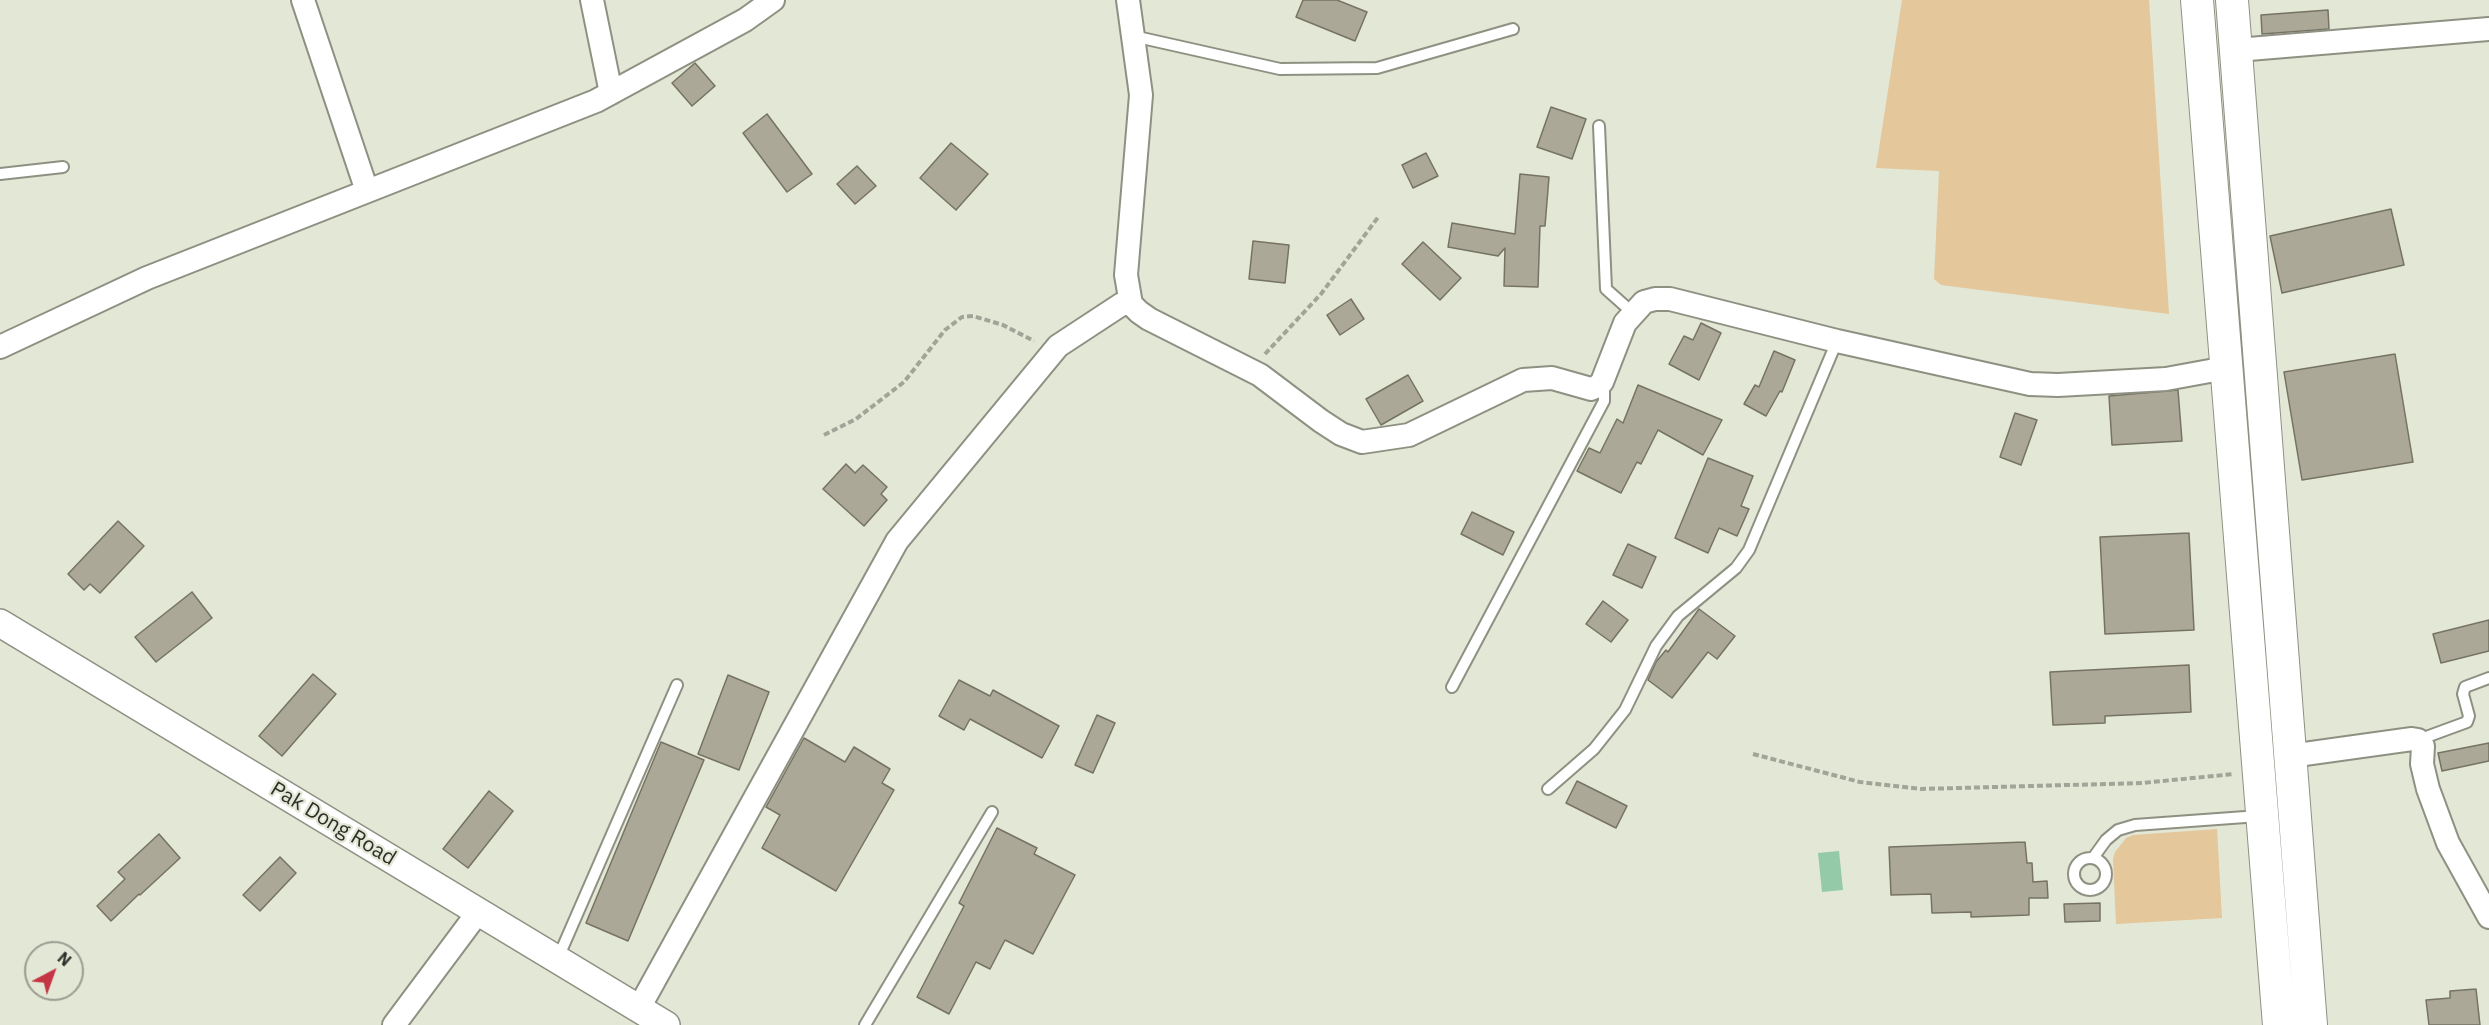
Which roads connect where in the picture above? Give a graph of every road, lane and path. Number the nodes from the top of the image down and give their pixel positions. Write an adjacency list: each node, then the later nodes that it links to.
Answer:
1 (303, 0): 15 (street)
2 (592, 0): 11 (street)
3 (773, 0): 11 (street)
4 (1128, 0): 9 (street)
5 (2197, 0): 22 (main road)
6 (2232, 0): 10 (main road)
7 (1513, 29): 9 (lane)
8 (2489, 29): 10 (street)
9 (1133, 36): 17 (street)
10 (2236, 50): 27 (main road)
11 (610, 93): 15 (street)
12 (1599, 126): 18 (lane)
13 (63, 167): 14 (lane)
14 (0, 174)
15 (367, 191): 20 (street)
16 (1379, 216): 23 (path)
17 (1131, 304): 21 (street); 23 (street)
18 (1633, 313): 19 (street); 24 (street)
19 (1837, 341): 22 (street); 36 (lane)
20 (0, 347)
21 (1052, 354): 25 (path); 43 (street)
22 (2226, 368): 28 (main road)
23 (1250, 370): 24 (street)
24 (1598, 386): 31 (lane)
25 (824, 435)
26 (0, 624): 40 (street, Pak Dong Road)
27 (2283, 666): 28 (main road); 34 (main road)
28 (2251, 669): 35 (main road)
29 (2489, 678): 32 (lane)
30 (677, 685): 42 (lane)
31 (1452, 687)
32 (2418, 740): 34 (street); 41 (street)
33 (1753, 754): 35 (path)
34 (2290, 756): 48 (main road)
35 (2259, 771): 38 (main road)
36 (1548, 789)
37 (992, 812): 46 (lane)
38 (2263, 816): 39 (lane); 47 (main road)
39 (2093, 858)
40 (479, 911): 42 (street, Pak Dong Road); 44 (street)
41 (2489, 917)
42 (558, 958): 43 (street, Pak Dong Road)
43 (639, 1008): 45 (street, Pak Dong Road)
44 (394, 1025)
45 (666, 1025)
46 (865, 1025)
47 (2280, 1025)
48 (2311, 1025)

